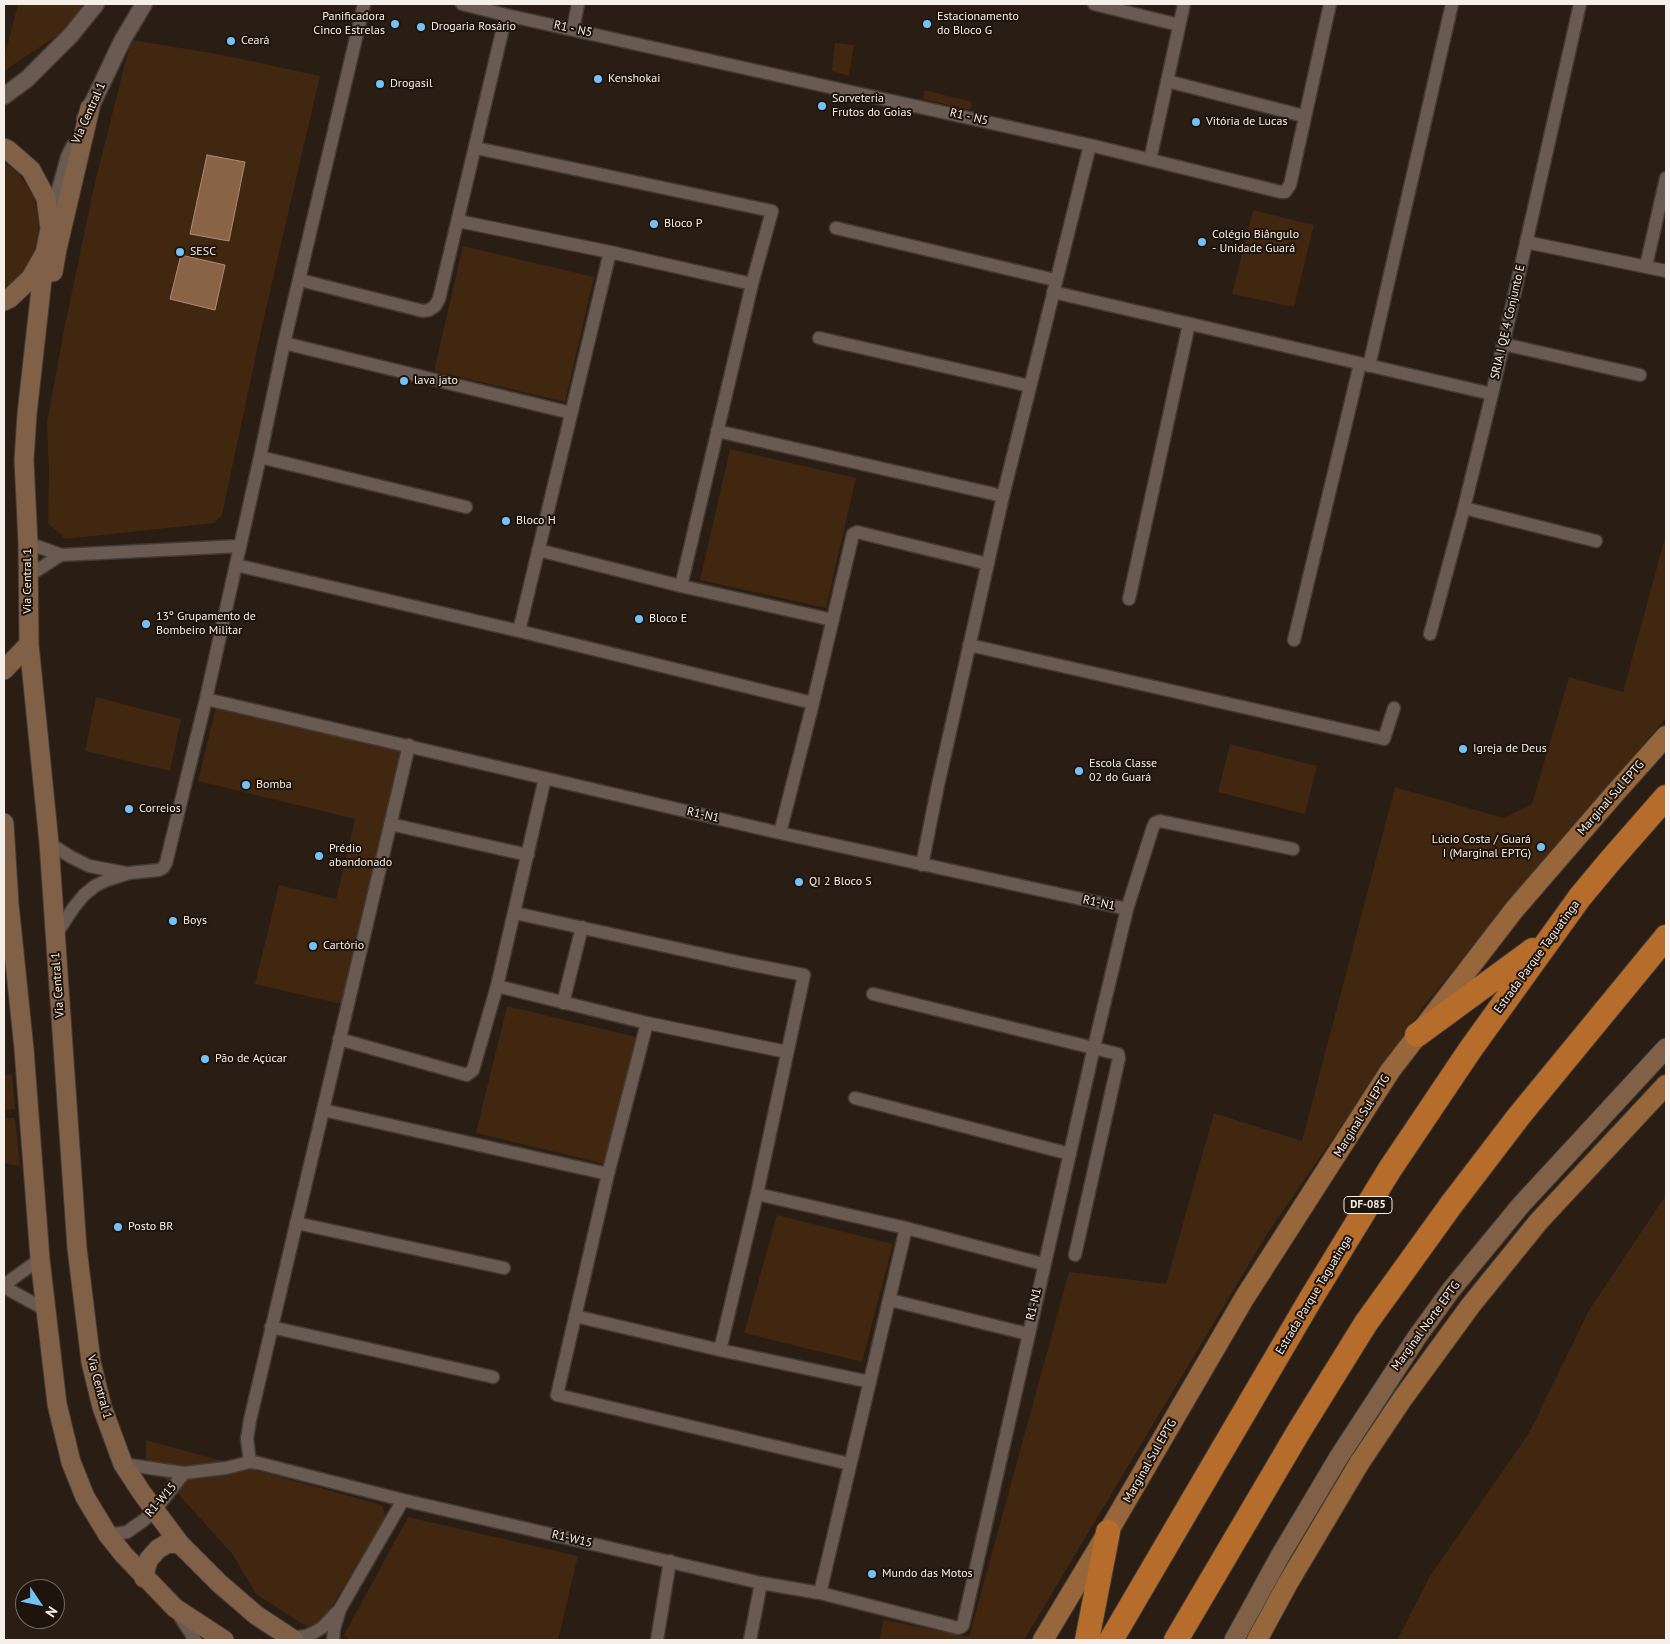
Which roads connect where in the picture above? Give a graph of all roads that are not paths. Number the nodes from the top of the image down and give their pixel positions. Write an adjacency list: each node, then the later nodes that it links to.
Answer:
1 (96, 4): 15 (street)
2 (144, 4): 16 (street, Via Central 1)
3 (364, 4): 31 (street)
4 (462, 4): 11 (street, R1 - N5)
5 (578, 4): 13 (street)
6 (1094, 4): 12 (street)
7 (1184, 4): 12 (street)
8 (1330, 4): 17 (street, R1 - N5)
9 (1452, 4): 40 (street)
10 (1580, 4): 26 (street, SRIA I QE 4 Conjunto E)
11 (506, 15): 13 (street, R1 - N5); 20 (street)
12 (1179, 26): 14 (street)
13 (573, 29): 18 (street, R1 - N5)
14 (1166, 81): 17 (street); 21 (street)
15 (4, 96)
16 (90, 108): 25 (street, Via Central 1); 39 (main road)
17 (1304, 116): 21 (street, R1 - N5)
18 (1090, 145): 21 (street, R1 - N5); 33 (street)
19 (4, 148): 25 (main road)
20 (476, 148): 23 (street); 32 (street)
21 (1150, 160)
22 (1666, 178): 29 (street)
23 (458, 221): 27 (street); 31 (street)
24 (836, 228): 33 (street)
25 (50, 229): 28 (main road)
26 (1526, 242): 29 (street); 38 (street, SRIA I QE 4 Conjunto E)
27 (610, 252): 32 (street); 44 (street)
28 (45, 253): 34 (main road); 39 (main road, Via Central 1)
29 (1646, 266): 30 (street)
30 (1666, 271)
31 (300, 280): 37 (street)
32 (752, 284): 45 (street)
33 (1054, 286): 35 (street); 42 (street)
34 (4, 301)
35 (1189, 324): 40 (street); 59 (street)
36 (819, 338): 42 (street)
37 (284, 343): 44 (street); 46 (street)
38 (1503, 344): 41 (street); 43 (street, SRIA I QE 4 Conjunto E)
39 (33, 358): 51 (main road, Via Central 1)
40 (1364, 365): 43 (street); 63 (street)
41 (1640, 375)
42 (1030, 386): 47 (street)
43 (1492, 394): 49 (street, SRIA I QE 4 Conjunto E)
44 (571, 413): 53 (street)
45 (717, 431): 47 (street); 58 (street)
46 (260, 457): 48 (street); 52 (street)
47 (1003, 496): 55 (street)
48 (466, 507)
49 (1464, 508): 50 (street); 62 (street, SRIA I QE 4 Conjunto E)
50 (1596, 541)
51 (28, 543): 54 (street); 57 (main road, Via Central 1)
52 (240, 546): 54 (street); 56 (street)
53 (538, 550): 58 (street); 61 (street)
54 (61, 555): 57 (street)
55 (988, 564): 60 (street); 65 (street)
56 (236, 565): 61 (street); 67 (street)
57 (28, 576): 64 (main road, Via Central 1)
58 (681, 586): 60 (street)
59 (1130, 599)
60 (832, 620): 68 (street)
61 (519, 631): 68 (street)
62 (1430, 634)
63 (1294, 640)
64 (29, 644): 66 (main road); 77 (main road, Via Central 1)
65 (969, 645): 69 (street); 80 (street)
66 (4, 670)
67 (206, 699): 71 (street, R1-N1); 81 (street)
68 (813, 703): 76 (street)
69 (1394, 708)
70 (1666, 736): 92 (main road, Marginal Sul EPTG)
71 (409, 746): 72 (street, R1-N1); 75 (street)
72 (545, 778): 76 (street, R1-N1); 79 (street)
73 (1666, 797): 85 (highway, Estrada Parque Taguatinga / DF-085)
74 (4, 822): 106 (main road)
75 (390, 824): 79 (street); 93 (street)
76 (780, 833): 80 (street, R1-N1)
77 (49, 842): 81 (street); 86 (main road, Via Central 1)
78 (1293, 849): 82 (street)
79 (528, 855): 83 (street)
80 (922, 864): 82 (street, R1-N1)
81 (129, 873): 86 (street)
82 (1127, 909): 94 (street, R1-N1)
83 (515, 913): 84 (street); 88 (street)
84 (582, 928): 90 (street); 96 (street)
85 (1553, 935): 92 (highway); 142 (highway, Estrada Parque Taguatinga / DF-085)
86 (55, 936): 119 (main road, Via Central 1)
87 (1666, 937): 143 (highway)
88 (497, 986): 90 (street); 93 (street)
89 (873, 994): 94 (street)
90 (562, 1003): 91 (street)
91 (647, 1023): 96 (street); 101 (street)
92 (1417, 1035): 124 (main road, Marginal Sul EPTG)
93 (339, 1040): 99 (street)
94 (1094, 1047): 100 (street, R1-N1); 105 (street)
95 (1666, 1048): 144 (main road, Marginal Norte EPTG)
96 (786, 1052): 102 (street)
97 (1666, 1085): 145 (main road, Marginal Norte EPTG)
98 (855, 1098): 100 (street)
99 (323, 1110): 101 (street); 103 (street)
100 (1070, 1154): 107 (street, R1-N1)
101 (608, 1174): 112 (street)
102 (757, 1194): 104 (street); 115 (street)
103 (296, 1223): 108 (street); 113 (street)
104 (906, 1228): 107 (street); 110 (street)
105 (1075, 1255)
106 (40, 1259): 109 (street); 111 (main road)
107 (1043, 1264): 114 (street, R1-N1)
108 (504, 1268)
109 (4, 1286): 111 (street)
110 (890, 1300): 114 (street); 117 (street)
111 (46, 1310): 125 (main road)
112 (575, 1316): 115 (street); 120 (street)
113 (271, 1327): 116 (street); 118 (street)
114 (1028, 1334): 133 (street, R1-N1)
115 (720, 1350): 117 (street)
116 (493, 1377)
117 (870, 1382): 120 (street)
118 (250, 1462): 121 (street, R1-W15); 122 (street, R1-W15)
119 (123, 1464): 121 (street, R1-W15); 123 (main road, Via Central 1)
120 (850, 1464): 130 (street)
121 (184, 1473): 123 (street, R1-W15)
122 (403, 1500): 127 (street, R1-W15); 132 (street)
123 (155, 1510): 125 (street, R1-W15); 126 (main road, Via Central 1)
124 (1108, 1532): 140 (main road, Marginal Sul EPTG); 141 (highway)
125 (108, 1535): 128 (main road)
126 (180, 1544): 128 (main road); 134 (main road, Via Central 1)
127 (670, 1561): 129 (street, R1-W15); 138 (street)
128 (144, 1578): 131 (main road)
129 (761, 1583): 130 (street, R1-W15); 139 (street)
130 (820, 1594): 133 (street, R1-W15)
131 (175, 1608): 135 (street); 136 (main road)
132 (340, 1609): 134 (street); 137 (street)
133 (960, 1627)
134 (293, 1639)
135 (195, 1640)
136 (224, 1640)
137 (333, 1640)
138 (657, 1640)
139 (750, 1640)
140 (1043, 1640)
141 (1087, 1640)
142 (1111, 1640)
143 (1176, 1640)
144 (1234, 1640)
145 (1257, 1640)

